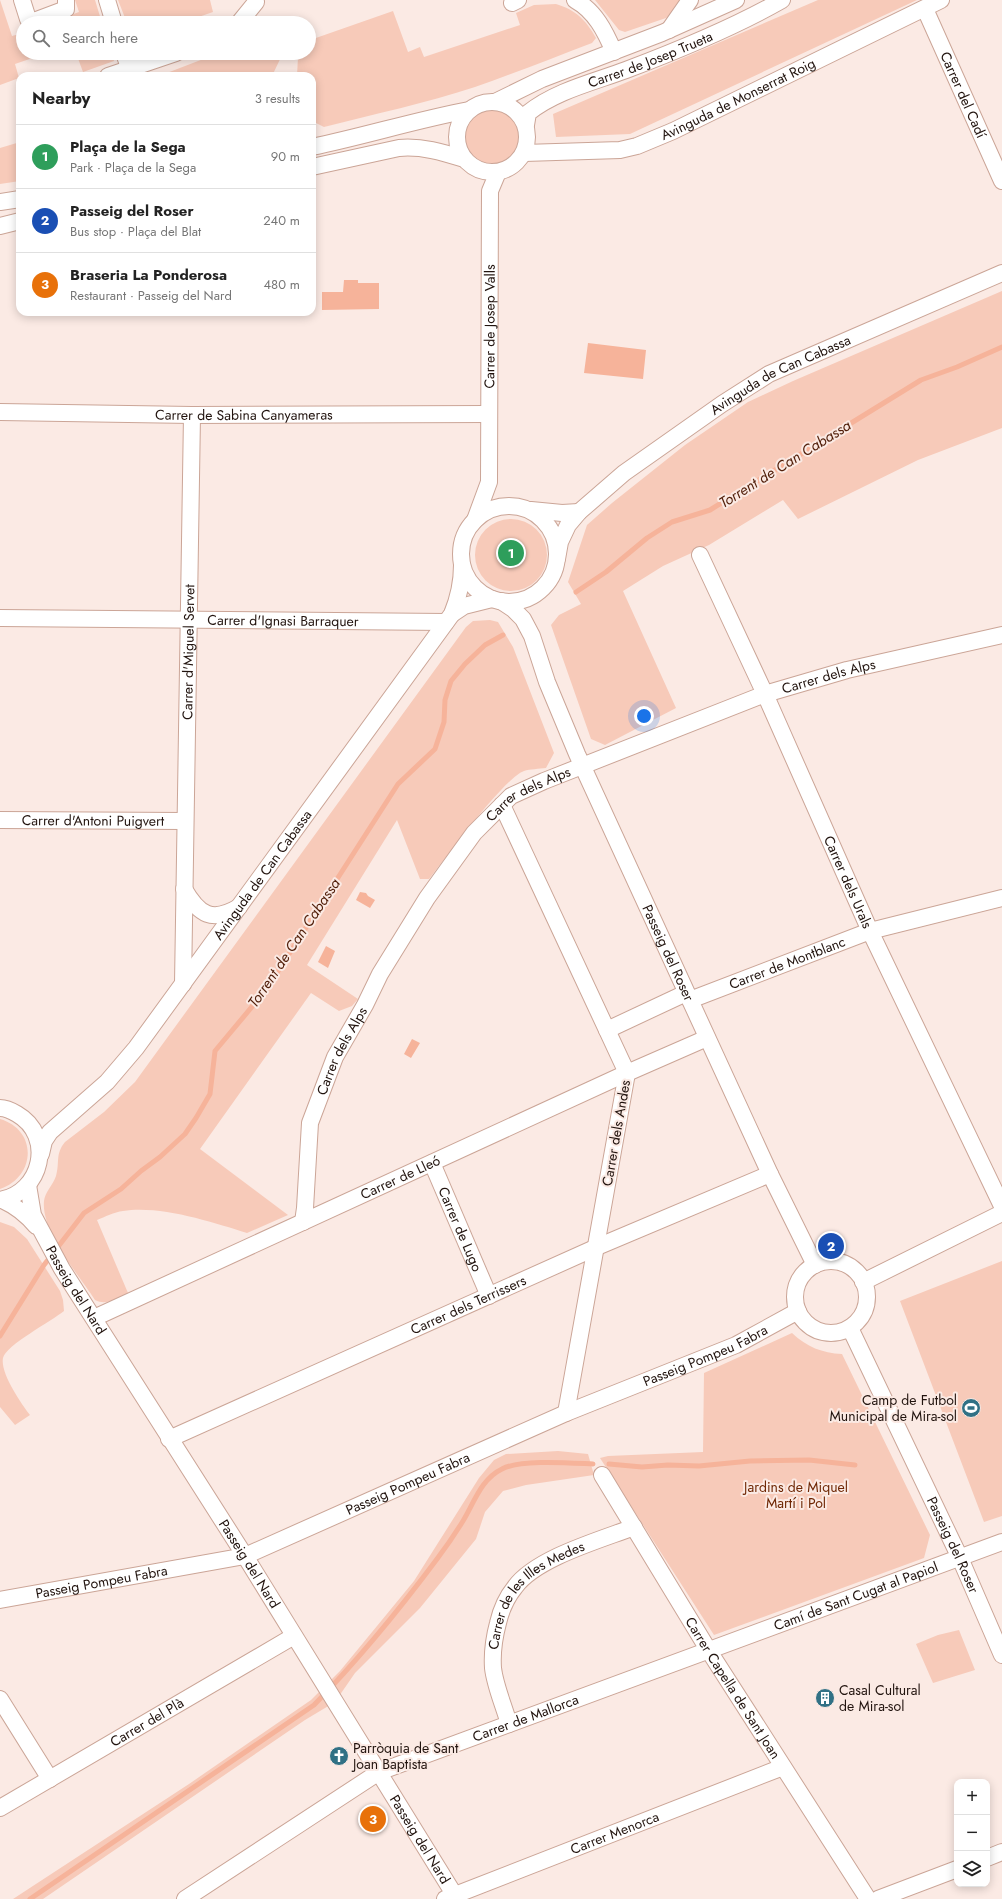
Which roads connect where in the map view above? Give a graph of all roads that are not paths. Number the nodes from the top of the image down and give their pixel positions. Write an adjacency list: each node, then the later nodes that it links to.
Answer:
1 (22, 0): 11 (street)
2 (66, 0): 12 (street)
3 (107, 0): 13 (street)
4 (575, 0): 16 (street)
5 (690, 0): 15 (street)
6 (736, 0): 15 (street, Carrer de Josep Trueta)
7 (782, 0): 19 (street, Carrer de Josep Trueta)
8 (940, 0): 10 (street, Avinguda de Monserrat Roig)
9 (256, 2): 14 (street)
10 (925, 9): 26 (street, Avinguda de Monserrat Roig); 30 (street, Carrer del Cadí)
11 (27, 16)
12 (47, 16)
13 (112, 16)
14 (245, 16)
15 (668, 31): 16 (street, Carrer de Josep Trueta)
16 (614, 52): 19 (street); 21 (street); 22 (street, Carrer de Josep Trueta)
17 (126, 60): 20 (street)
18 (159, 60): 20 (street)
19 (643, 63): 21 (street, Carrer de Josep Trueta)
20 (130, 72)
21 (592, 83): 24 (street, Carrer de Josep Trueta)
22 (496, 102): 23 (street); 24 (street)
23 (469, 110): 25 (street); 27 (street)
24 (526, 125): 26 (street)
25 (316, 146)
26 (524, 153): 29 (street)
27 (464, 159): 28 (street); 29 (street)
28 (316, 166)
29 (498, 172): 37 (street, Carrer de Josep Valls)
30 (1002, 181)
31 (16, 200): 32 (street)
32 (0, 202)
33 (16, 223): 34 (street)
34 (0, 226)
35 (1002, 273): 42 (street, Avinguda de Can Cabassa)
36 (0, 412): 38 (street, Carrer de Sabina Canyameras)
37 (489, 414): 38 (street, Carrer de Sabina Canyameras); 39 (street, Carrer de Josep Valls)
38 (192, 415): 51 (street, Carrer d'Miguel Servet)
39 (489, 482): 40 (street); 43 (street, Carrer de Josep Valls)
40 (509, 506): 41 (street); 43 (street)
41 (526, 509): 42 (street); 45 (street)
42 (579, 512): 45 (street, Avinguda de Can Cabassa)
43 (475, 520): 46 (street)
44 (700, 555): 54 (street, Carrer dels Urals)
45 (557, 559): 47 (street)
46 (462, 565): 48 (street); 50 (street, Avinguda de Can Cabassa)
47 (536, 593): 48 (street); 53 (street, Passeig del Roser)
48 (496, 600): 50 (street, Avinguda de Can Cabassa); 53 (street, Passeig del Roser)
49 (0, 618): 51 (street, Carrer d'Ignasi Barraquer)
50 (449, 618): 51 (street, Carrer d'Ignasi Barraquer); 61 (street, Avinguda de Can Cabassa)
51 (188, 619): 58 (street, Carrer d'Miguel Servet)
52 (1002, 635): 54 (street, Carrer dels Alps)
53 (532, 636): 55 (street, Passeig del Roser)
54 (765, 694): 55 (street, Carrer dels Alps); 62 (street, Carrer dels Urals)
55 (583, 767): 56 (street, Carrer dels Alps); 64 (street, Passeig del Roser)
56 (502, 805): 65 (street, Carrer dels Andes); 78 (street, Carrer dels Alps)
57 (0, 820): 58 (street, Carrer d'Antoni Puigvert)
58 (185, 821): 59 (street, Carrer d'Miguel Servet)
59 (184, 889): 61 (street); 63 (street, Carrer d'Miguel Servet)
60 (1002, 898): 62 (street, Carrer de Montblanc)
61 (239, 907): 63 (street, Avinguda de Can Cabassa)
62 (870, 931): 64 (street, Carrer de Montblanc); 76 (street, Carrer dels Urals)
63 (182, 984): 70 (street, Avinguda de Can Cabassa)
64 (688, 997): 65 (street, Carrer de Montblanc); 66 (street, Passeig del Roser)
65 (607, 1030): 67 (street, Carrer dels Andes)
66 (707, 1038): 67 (street, Carrer de Lleó); 73 (street, Passeig del Roser)
67 (626, 1073): 72 (street, Carrer de Lleó); 80 (street, Carrer dels Andes)
68 (1, 1107): 69 (street)
69 (24, 1118): 70 (street); 71 (street)
70 (59, 1124): 71 (street, Avinguda de Can Cabassa)
71 (41, 1154): 74 (street, Avinguda de Can Cabassa)
72 (432, 1163): 78 (street, Carrer de Lleó); 83 (street, Carrer de Lugo)
73 (770, 1174): 80 (street, Carrer dels Terrissers); 81 (street, Passeig del Roser)
74 (28, 1185): 75 (street); 79 (street, Passeig del Nard)
75 (1, 1200): 79 (street, Passeig del Nard)
76 (1002, 1206)
77 (1002, 1213): 82 (street)
78 (303, 1222): 85 (street, Carrer de Lleó)
79 (40, 1230): 85 (street, Passeig del Nard)
80 (597, 1247): 83 (street, Carrer dels Terrissers); 87 (street, Carrer dels Andes)
81 (815, 1265): 82 (street); 84 (street)
82 (863, 1282): 86 (street)
83 (489, 1296): 88 (street, Carrer dels Terrissers)
84 (798, 1311): 86 (street); 87 (street, Passeig Pompeu Fabra)
85 (94, 1318): 88 (street, Passeig del Nard)
86 (850, 1328): 93 (street, Passeig del Roser)
87 (566, 1413): 92 (street, Passeig Pompeu Fabra)
88 (169, 1439): 92 (street, Passeig del Nard)
89 (602, 1475): 90 (street, Carrer Capella de Sant Joan)
90 (634, 1527): 96 (street, Carrer Capella de Sant Joan); 99 (street, Carrer de les Illes Medes)
91 (1002, 1542): 93 (street, Camí de Sant Cugat al Papiol)
92 (245, 1556): 94 (street, Passeig Pompeu Fabra); 95 (street, Passeig del Nard)
93 (960, 1558): 96 (street, Camí de Sant Cugat al Papiol); 97 (street, Passeig del Roser)
94 (0, 1600)
95 (294, 1636): 101 (street, Passeig del Nard); 102 (street, Carrer del Plà)
96 (709, 1650): 99 (street, Carrer de Mallorca); 100 (street, Carrer Capella de Sant Joan)
97 (1002, 1655)
98 (0, 1699): 102 (street)
99 (509, 1724): 101 (street, Carrer de Mallorca)
100 (783, 1767): 107 (street, Carrer Menorca); 109 (street, Carrer Capella de Sant Joan)
101 (378, 1772): 107 (street, Passeig del Nard); 108 (street, Carrer de Mallorca)
102 (50, 1779): 103 (street, Carrer del Plà)
103 (0, 1808)
104 (1002, 1852): 105 (street)
105 (990, 1857)
106 (954, 1870): 110 (street)
107 (453, 1898)
108 (185, 1899)
109 (868, 1899)
110 (878, 1899)

